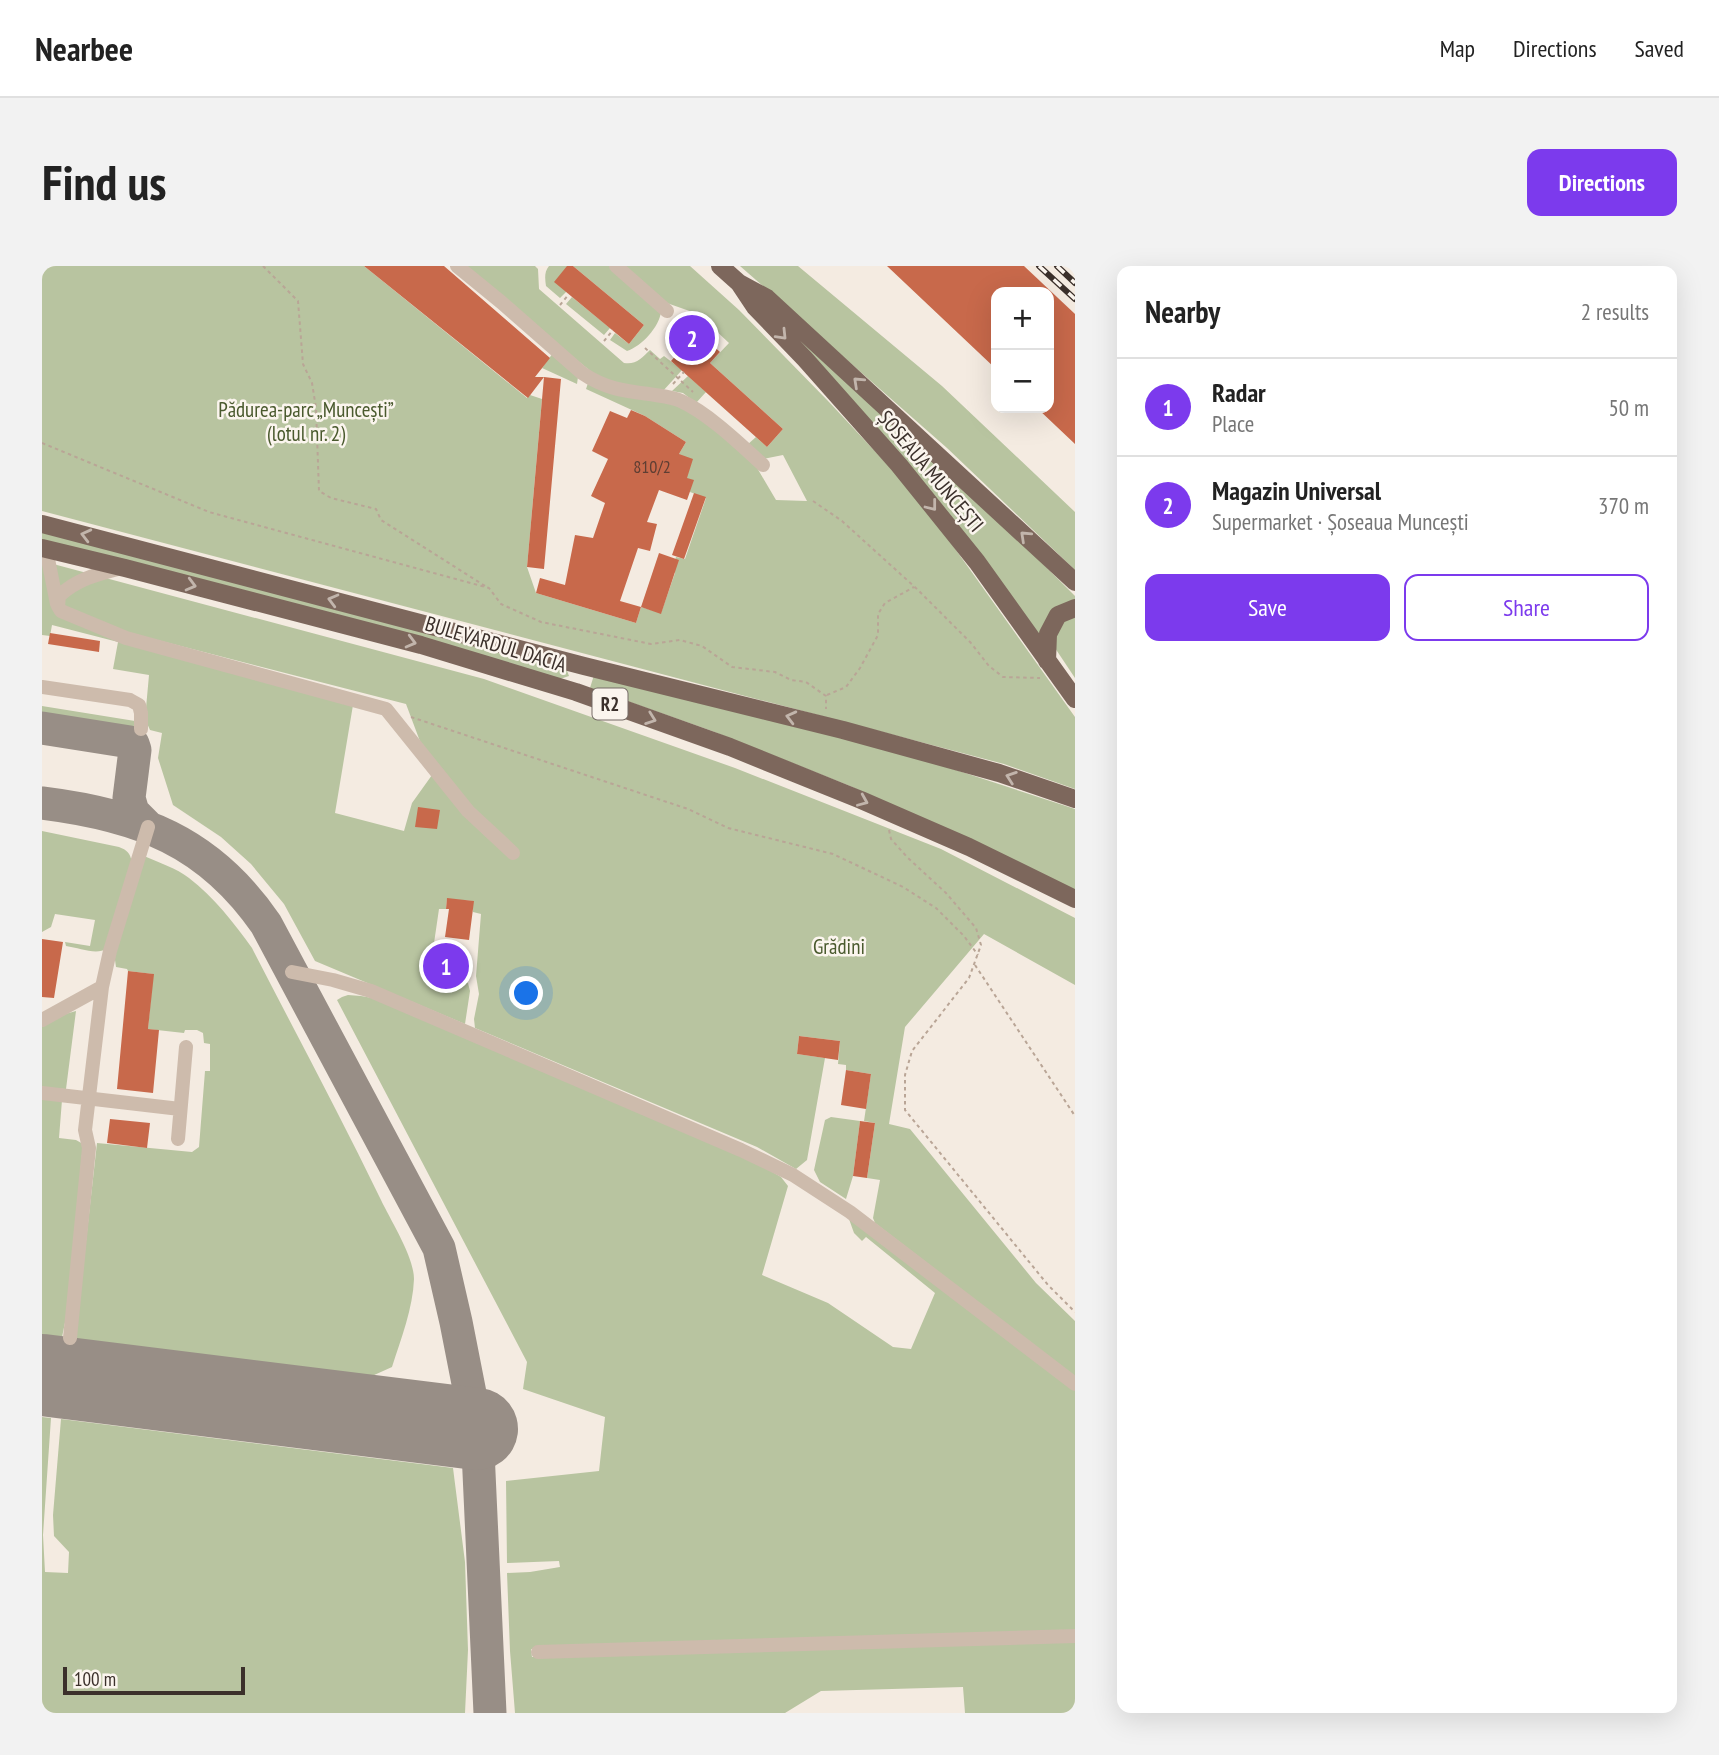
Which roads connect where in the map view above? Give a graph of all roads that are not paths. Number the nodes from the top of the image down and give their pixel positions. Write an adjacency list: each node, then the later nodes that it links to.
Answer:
1 (457, 266): 6 (lane)
2 (616, 266): 5 (lane)
3 (720, 266): 4 (main road, ȘOSEAUA MUNCEȘTI)
4 (740, 283): 10 (main road, ȘOSEAUA MUNCEȘTI, one-way to 4); 13 (main road, ȘOSEAUA MUNCEȘTI, one-way to 13)
5 (667, 311)
6 (763, 465)
7 (42, 524): 14 (main road, BULEVARDUL DACIA / R2, one-way to 7)
8 (44, 549): 9 (main road, BULEVARDUL DACIA / R2); 11 (lane)
9 (125, 568): 11 (lane); 16 (main road, BULEVARDUL DACIA / R2, one-way to 16)
10 (1075, 582)
11 (58, 606): 21 (lane)
12 (1075, 608): 13 (main road)
13 (1047, 661): 17 (main road, ȘOSEAUA MUNCEȘTI)
14 (584, 666): 16 (main road); 19 (main road, BULEVARDUL DACIA / R2, one-way to 14)
15 (42, 687): 18 (lane)
16 (576, 692): 22 (main road, BULEVARDUL DACIA / R2, one-way to 22)
17 (1075, 699)
18 (141, 729)
19 (1075, 799)
20 (148, 827): 24 (lane)
21 (513, 853)
22 (1075, 899)
23 (292, 972): 32 (lane)
24 (102, 987): 25 (lane); 28 (lane)
25 (42, 1020)
26 (186, 1047): 29 (lane)
27 (42, 1093): 28 (lane)
28 (89, 1099): 29 (lane); 31 (lane)
29 (180, 1109): 30 (lane)
30 (178, 1139)
31 (70, 1338)
32 (1075, 1384)
33 (1075, 1636): 34 (lane)
34 (538, 1652)

